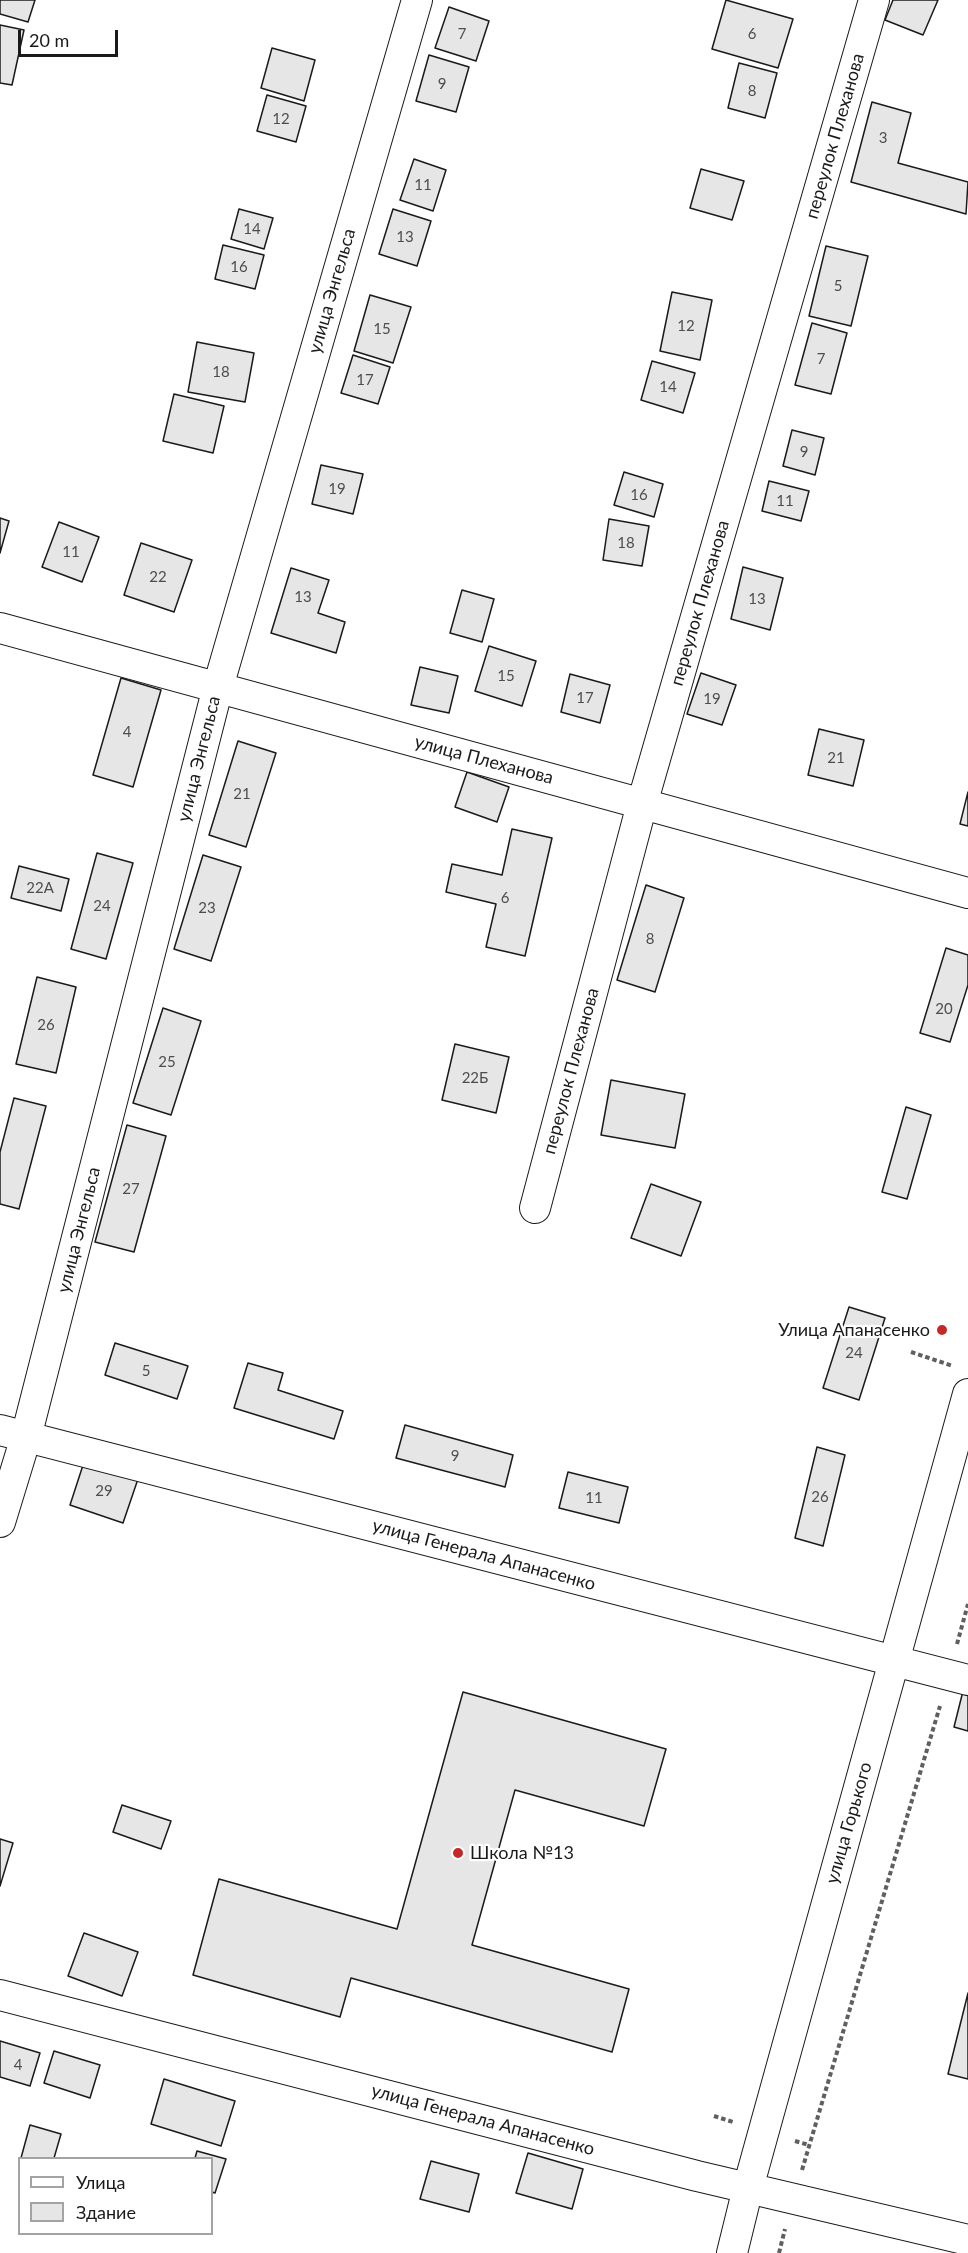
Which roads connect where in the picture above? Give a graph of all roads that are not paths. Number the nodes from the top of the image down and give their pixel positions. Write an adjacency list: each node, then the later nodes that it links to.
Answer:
1 (417, 0): 4 (street, улица Энгельса)
2 (874, 0): 5 (street, переулок Плеханова)
3 (0, 628): 4 (street, улица Плеханова)
4 (218, 687): 5 (street, улица Плеханова); 9 (street, улица Энгельса)
5 (642, 804): 6 (street, улица Плеханова); 7 (street, переулок Плеханова)
6 (968, 893)
7 (535, 1208)
8 (962, 1380): 11 (street, улица Горького)
9 (13, 1433): 10 (street, улица Энгельса); 11 (street, улица Генерала Апанасенко)
10 (0, 1522)
11 (894, 1661): 12 (street, улица Генерала Апанасенко); 14 (street, улица Горького)
12 (958, 1678)
13 (0, 1995): 14 (street, улица Генерала Апанасенко)
14 (748, 2187): 15 (street, улица Генерала Апанасенко); 16 (street, улица Горького)
15 (968, 2240)
16 (732, 2253)

